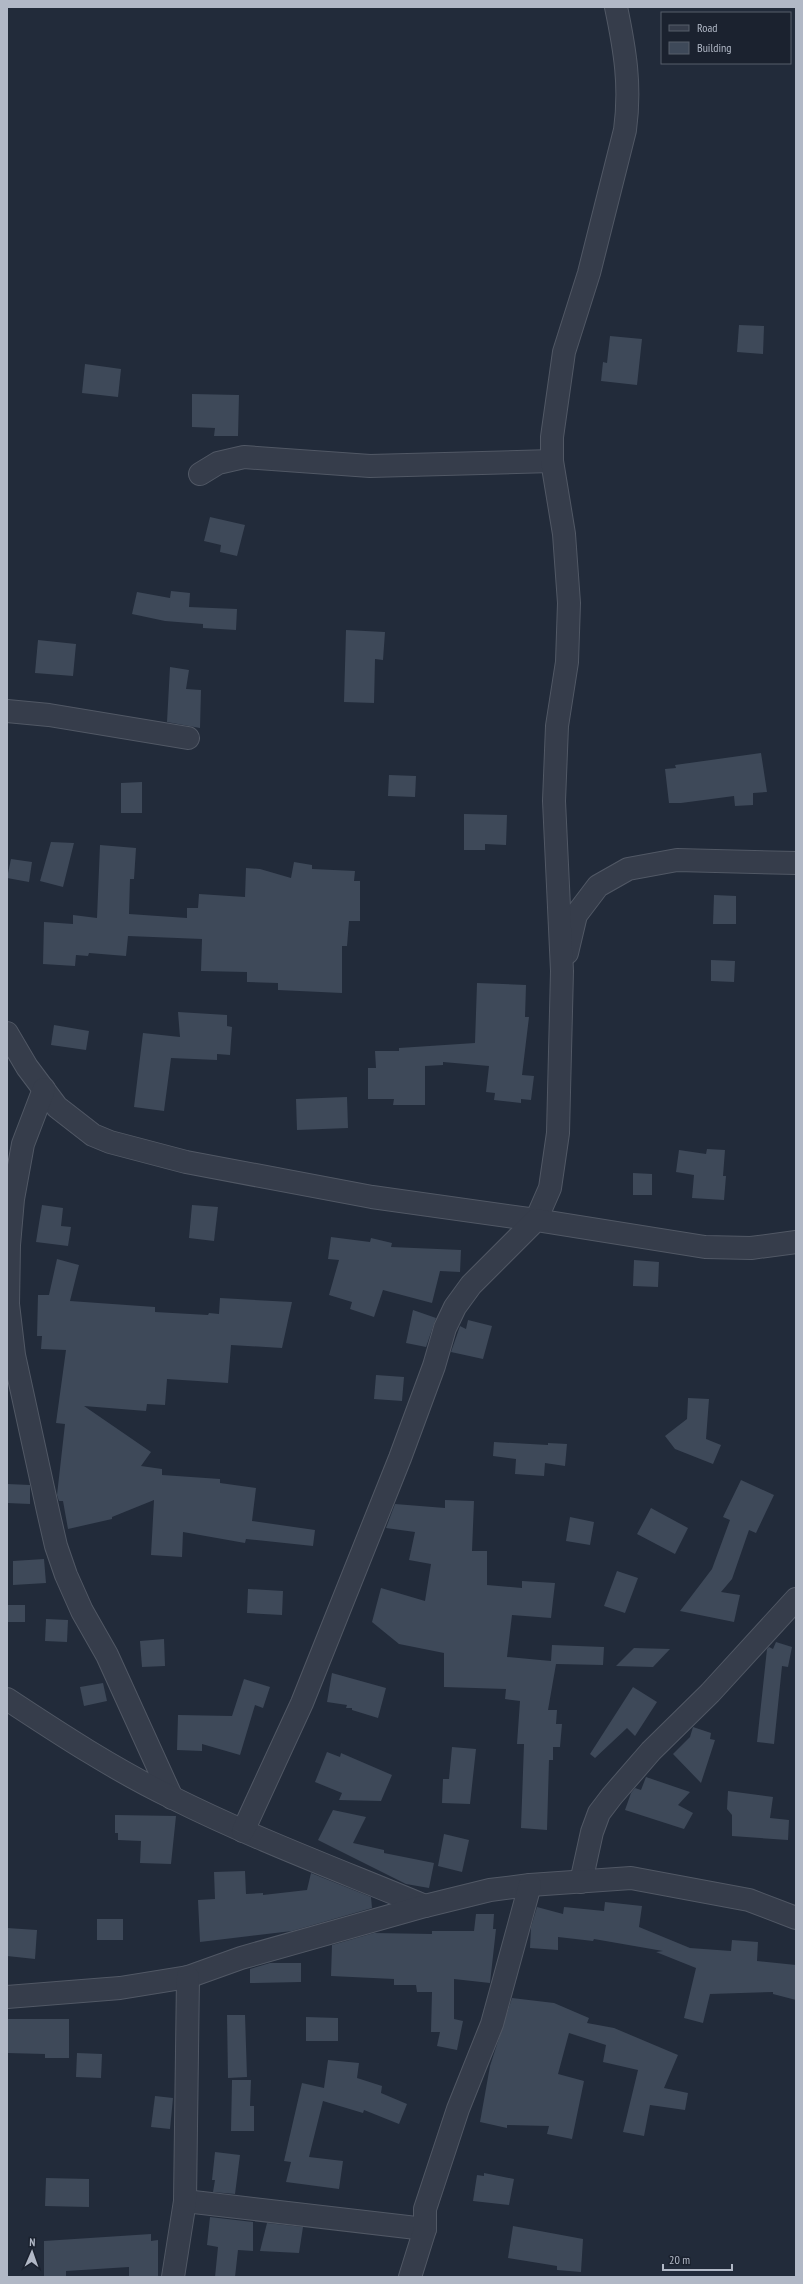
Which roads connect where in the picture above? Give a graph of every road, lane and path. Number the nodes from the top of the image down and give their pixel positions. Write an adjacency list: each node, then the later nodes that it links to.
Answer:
1 (616, 7): 2 (street)
2 (552, 461): 3 (street); 7 (street)
3 (200, 474)
4 (7, 711): 5 (street)
5 (188, 738)
6 (796, 863): 7 (street)
7 (562, 971): 10 (street)
8 (7, 1033): 9 (street)
9 (44, 1089): 10 (street); 14 (street)
10 (536, 1220): 11 (street); 15 (street)
11 (796, 1242)
12 (796, 1600): 16 (street)
13 (7, 1699): 14 (street)
14 (172, 1798): 15 (street)
15 (243, 1831): 18 (street)
16 (582, 1882): 17 (street); 19 (street)
17 (530, 1885): 18 (street); 23 (street)
18 (425, 1906): 20 (street)
19 (796, 1918)
20 (188, 1977): 21 (street); 22 (street)
21 (7, 1997)
22 (186, 2201): 23 (street); 24 (street)
23 (425, 2229): 25 (street)
24 (173, 2277)
25 (410, 2277)

